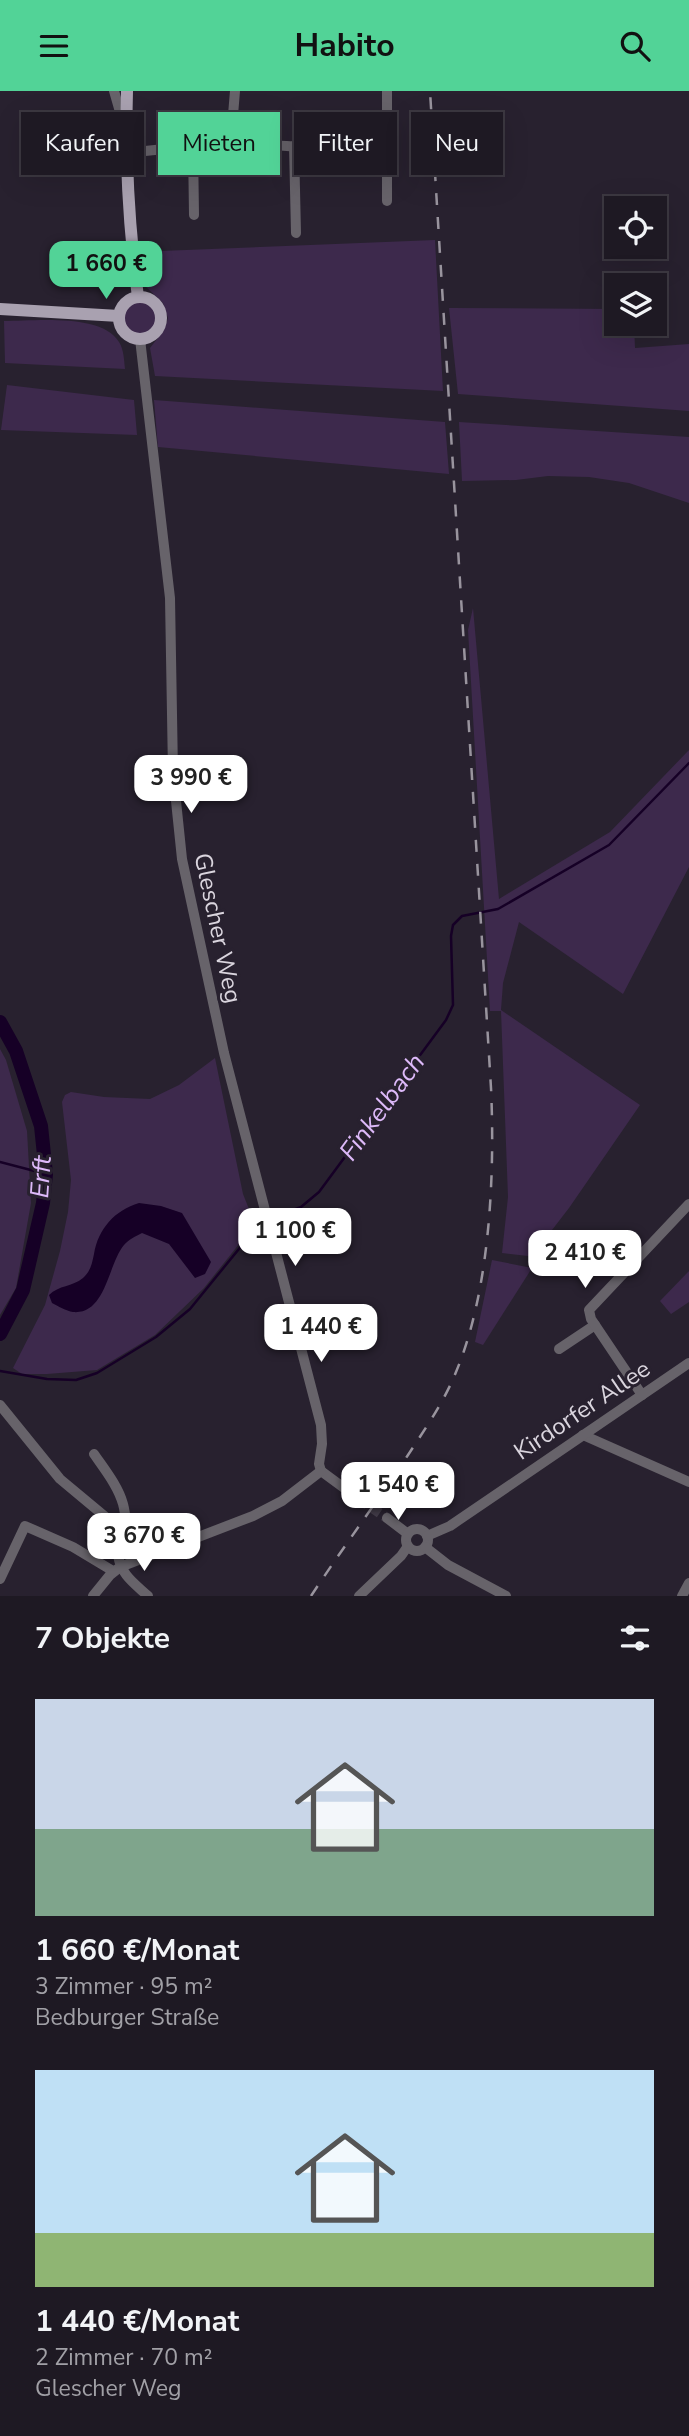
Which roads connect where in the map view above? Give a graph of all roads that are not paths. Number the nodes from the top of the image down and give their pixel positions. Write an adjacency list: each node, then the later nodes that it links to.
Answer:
1 (114, 91): 5 (street)
2 (127, 91): 5 (main road)
3 (235, 91): 6 (street)
4 (387, 91): 7 (street)
5 (127, 111)
6 (233, 112)
7 (387, 112)
8 (280, 145): 9 (street)
9 (293, 146): 15 (street)
10 (127, 175): 16 (main road)
11 (193, 175): 14 (street)
12 (387, 175): 13 (street)
13 (387, 201)
14 (194, 215)
15 (296, 233)
16 (138, 297): 18 (main road); 19 (main road)
17 (5, 310): 18 (main road)
18 (119, 316): 19 (main road)
19 (140, 339): 28 (street, Glescher Weg)
20 (689, 1204): 21 (street)
21 (595, 1325): 22 (street); 24 (street)
22 (559, 1349)
23 (689, 1363): 24 (street, Kirdorfer Allee)
24 (642, 1395): 26 (street, Kirdorfer Allee)
25 (0, 1405): 32 (street)
26 (583, 1435): 29 (street); 34 (street, Kirdorfer Allee)
27 (94, 1454): 32 (street)
28 (321, 1471): 30 (street); 37 (street)
29 (689, 1482)
30 (359, 1499)
31 (387, 1518): 33 (street)
32 (126, 1534): 37 (street)
33 (408, 1534): 34 (street); 35 (street)
34 (427, 1536): 36 (street)
35 (408, 1546): 36 (street); 42 (street)
36 (425, 1547): 43 (street)
37 (116, 1569): 38 (street); 40 (street); 41 (street)
38 (0, 1579)
39 (689, 1583): 44 (street)
40 (93, 1596)
41 (148, 1596)
42 (359, 1596)
43 (506, 1596)
44 (682, 1596)

